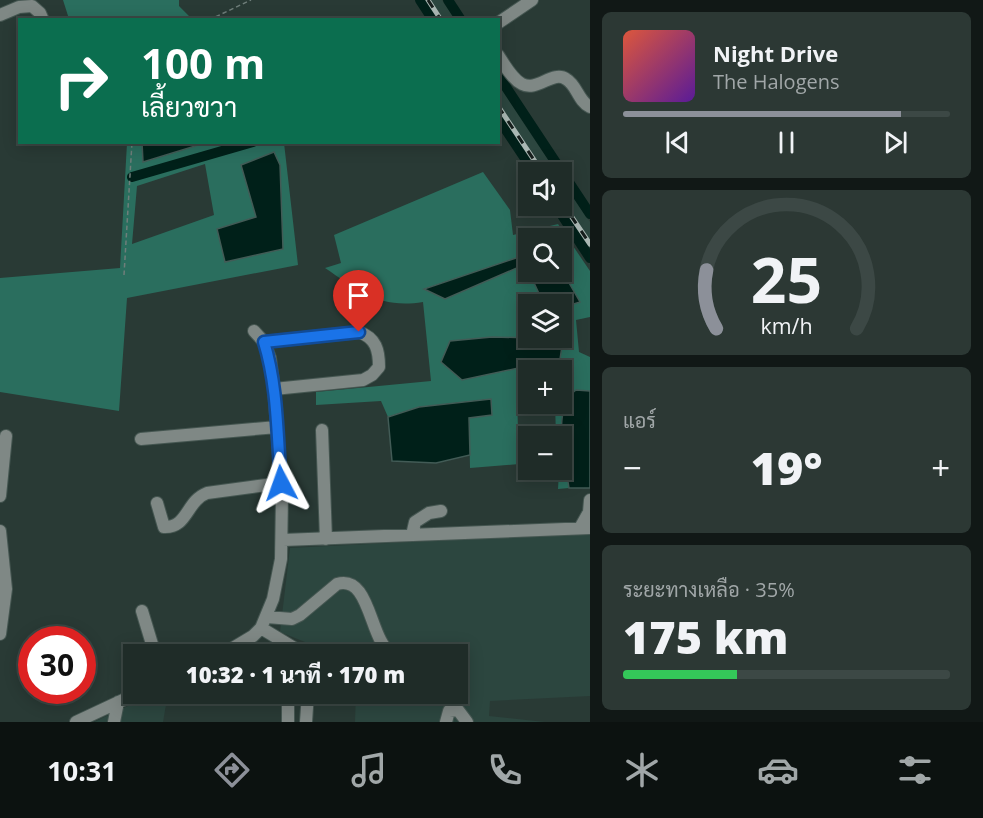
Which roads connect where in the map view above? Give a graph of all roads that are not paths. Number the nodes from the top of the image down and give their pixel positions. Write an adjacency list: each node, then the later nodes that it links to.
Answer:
1 (532, 0): 4 (street)
2 (0, 15): 3 (street)
3 (42, 18)
4 (500, 22)
5 (500, 58): 6 (street)
6 (590, 107)
7 (254, 331): 8 (street)
8 (264, 342): 9 (street); 9 (street)
9 (274, 389): 10 (street)
10 (276, 427): 13 (street); 14 (street)
11 (322, 430): 22 (street)
12 (6, 436): 15 (street)
13 (141, 439)
14 (281, 483): 17 (street); 23 (street)
15 (0, 496)
16 (590, 500): 19 (street)
17 (157, 503)
18 (441, 511): 21 (street)
19 (585, 528): 21 (street)
20 (0, 531): 26 (street)
21 (412, 535): 22 (street)
22 (326, 539): 23 (street)
23 (283, 540): 25 (street)
24 (142, 611): 27 (street)
25 (264, 622): 28 (street); 29 (street); 30 (street)
26 (0, 634)
27 (152, 644)
28 (240, 644)
29 (285, 644)
30 (382, 644)
31 (123, 699): 32 (street)
32 (117, 702): 35 (street); 37 (street)
33 (288, 704): 38 (street)
34 (307, 704): 39 (street)
35 (99, 716): 36 (street)
36 (76, 722)
37 (114, 722)
38 (288, 722)
39 (306, 722)
40 (446, 722): 41 (street)
41 (467, 722)

